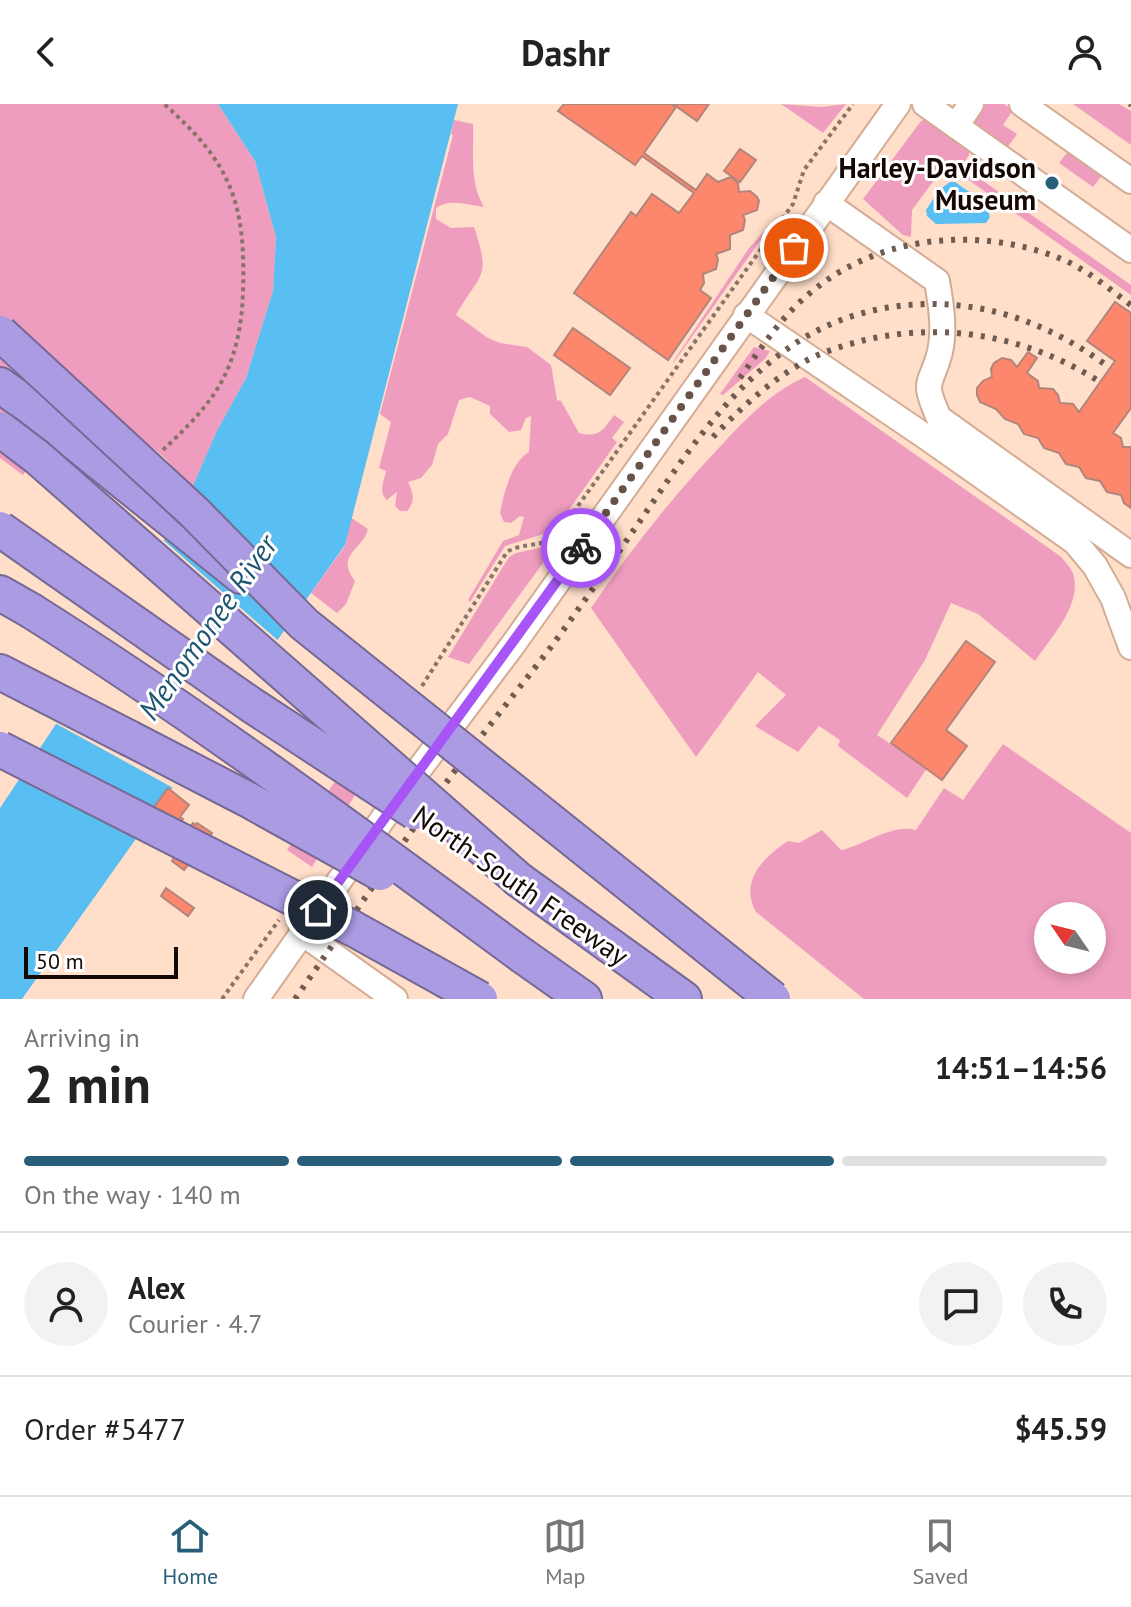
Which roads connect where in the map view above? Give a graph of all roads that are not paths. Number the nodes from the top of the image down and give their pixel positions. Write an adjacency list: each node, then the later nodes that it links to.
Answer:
1 (898, 104): 7 (street)
2 (925, 104): 5 (street)
3 (971, 104): 5 (street)
4 (1022, 104): 6 (street)
5 (956, 126): 8 (street)
6 (1131, 181)
7 (826, 203): 9 (street); 14 (street)
8 (1131, 250)
9 (746, 315): 17 (street); 21 (street)
10 (0, 333): 16 (highway, bridge)
11 (0, 385): 16 (highway, bridge)
12 (0, 429): 20 (highway, bridge)
13 (0, 529): 20 (highway, North-South Freeway, bridge)
14 (1131, 555)
15 (0, 593): 22 (highway, North-South Freeway, bridge)
16 (304, 624): 28 (highway, bridge)
17 (1131, 647)
18 (0, 672): 22 (highway, bridge)
19 (0, 749): 25 (highway, bridge)
20 (519, 880): 27 (highway, North-South Freeway)
21 (302, 933): 23 (street); 24 (street)
22 (523, 956): 26 (highway, North-South Freeway)
23 (256, 999)
24 (395, 999)
25 (480, 999)
26 (584, 999)
27 (684, 999)
28 (773, 999)

